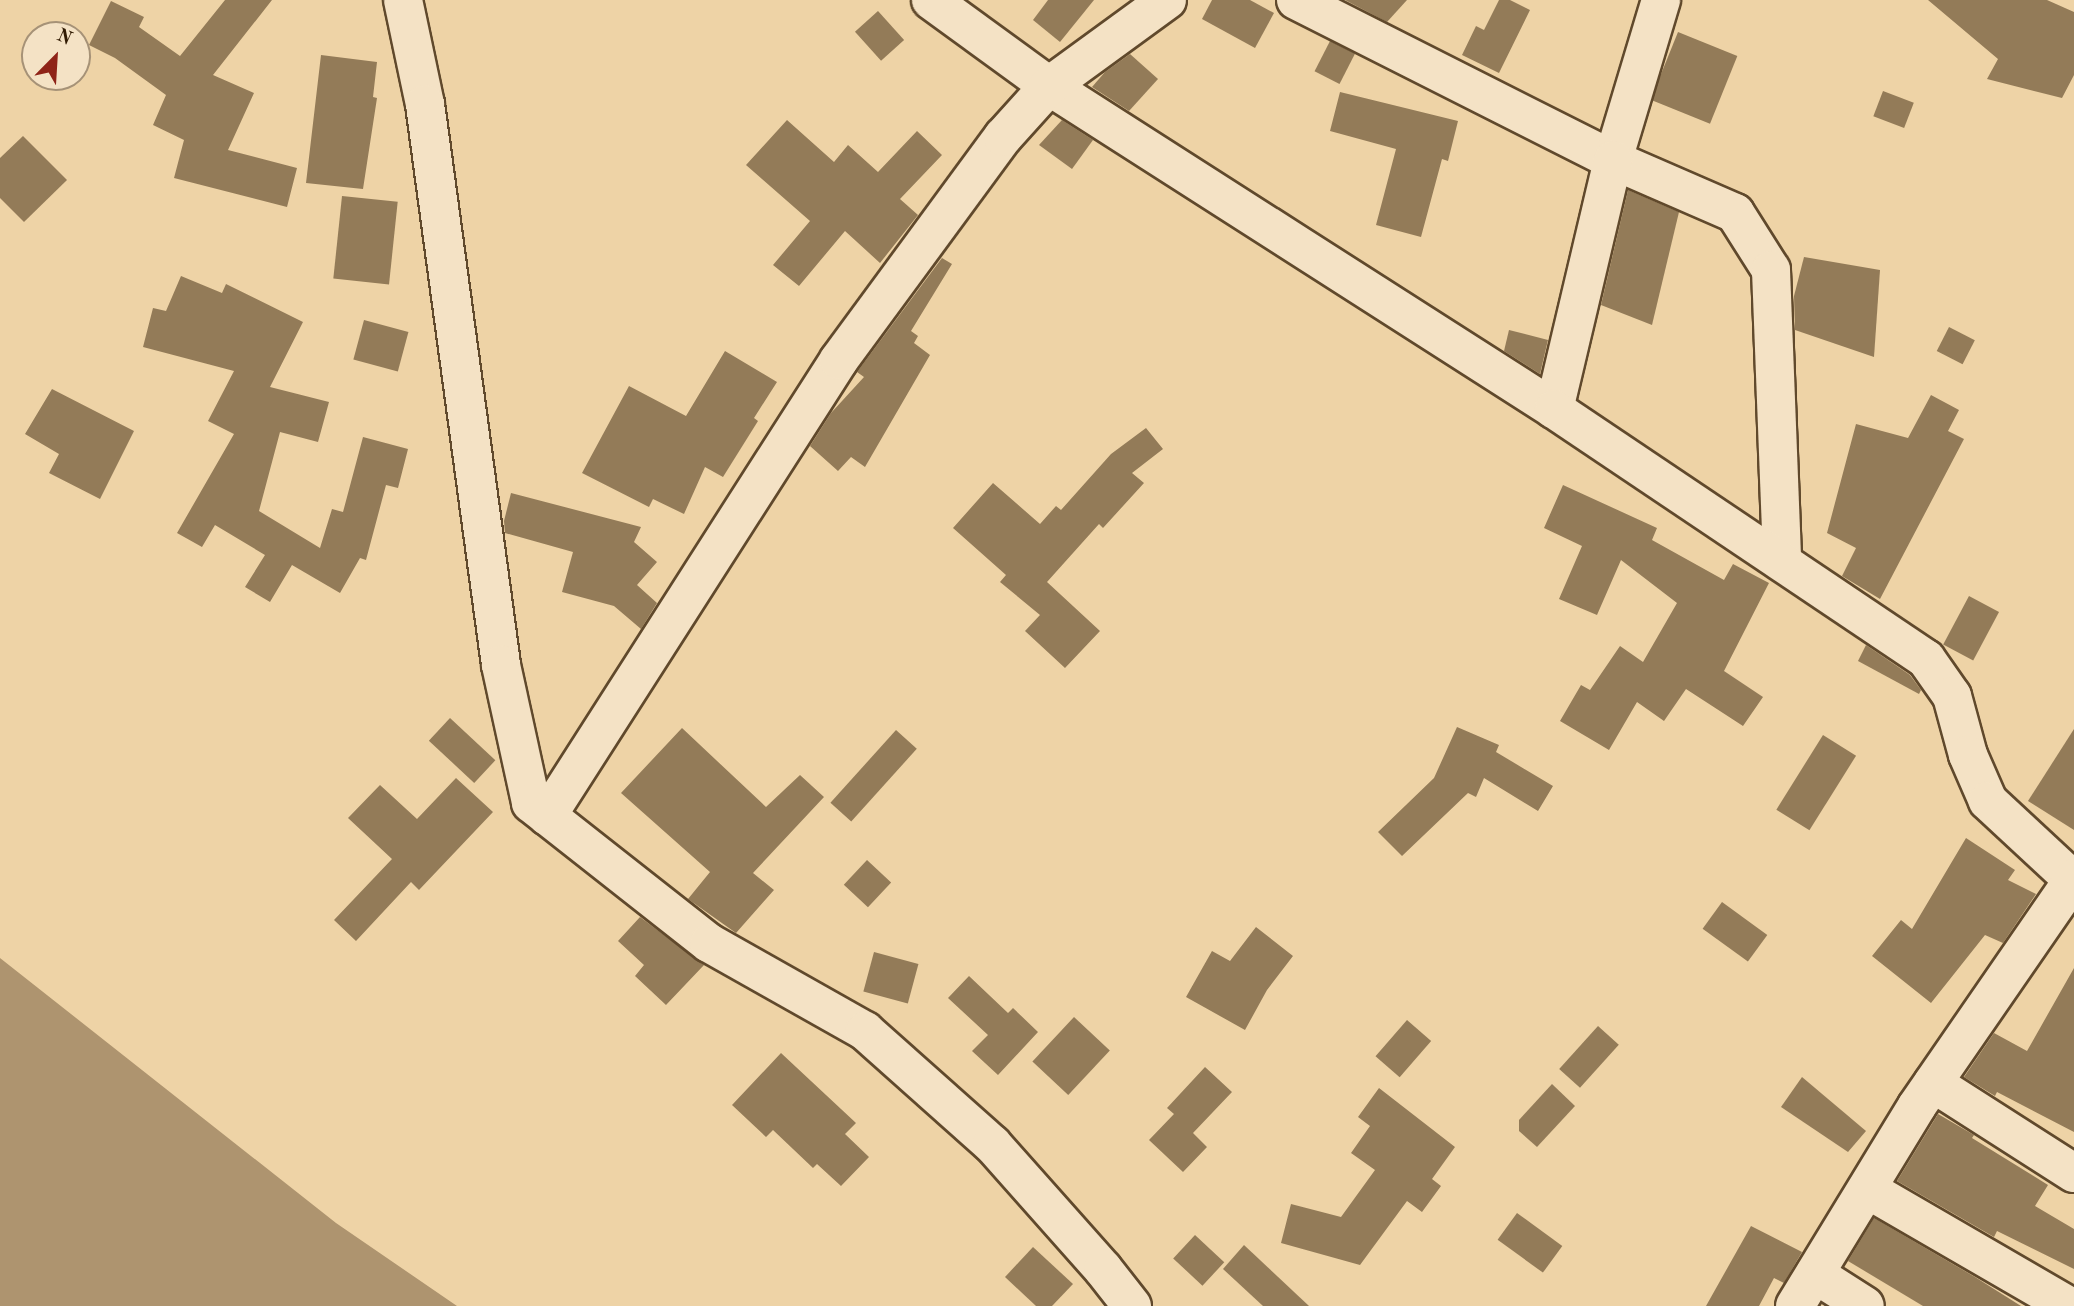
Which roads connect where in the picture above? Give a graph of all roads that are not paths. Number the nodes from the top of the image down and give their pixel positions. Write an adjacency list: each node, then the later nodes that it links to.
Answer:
1 (403, 0): 10 (street)
2 (930, 0): 6 (street)
3 (1167, 0): 6 (street)
4 (1296, 0): 7 (street)
5 (1661, 0): 7 (street)
6 (1049, 86): 8 (street); 10 (street)
7 (1613, 160): 8 (street); 9 (street)
8 (1554, 409): 9 (street)
9 (1782, 562): 11 (street)
10 (547, 817): 16 (street)
11 (2073, 879): 12 (street)
12 (1933, 1083): 13 (street); 14 (street)
13 (2074, 1173)
14 (1867, 1189): 15 (street); 19 (street)
15 (1815, 1274): 17 (street); 18 (street)
16 (1132, 1306)
17 (1795, 1306)
18 (1865, 1306)
19 (2069, 1306)

